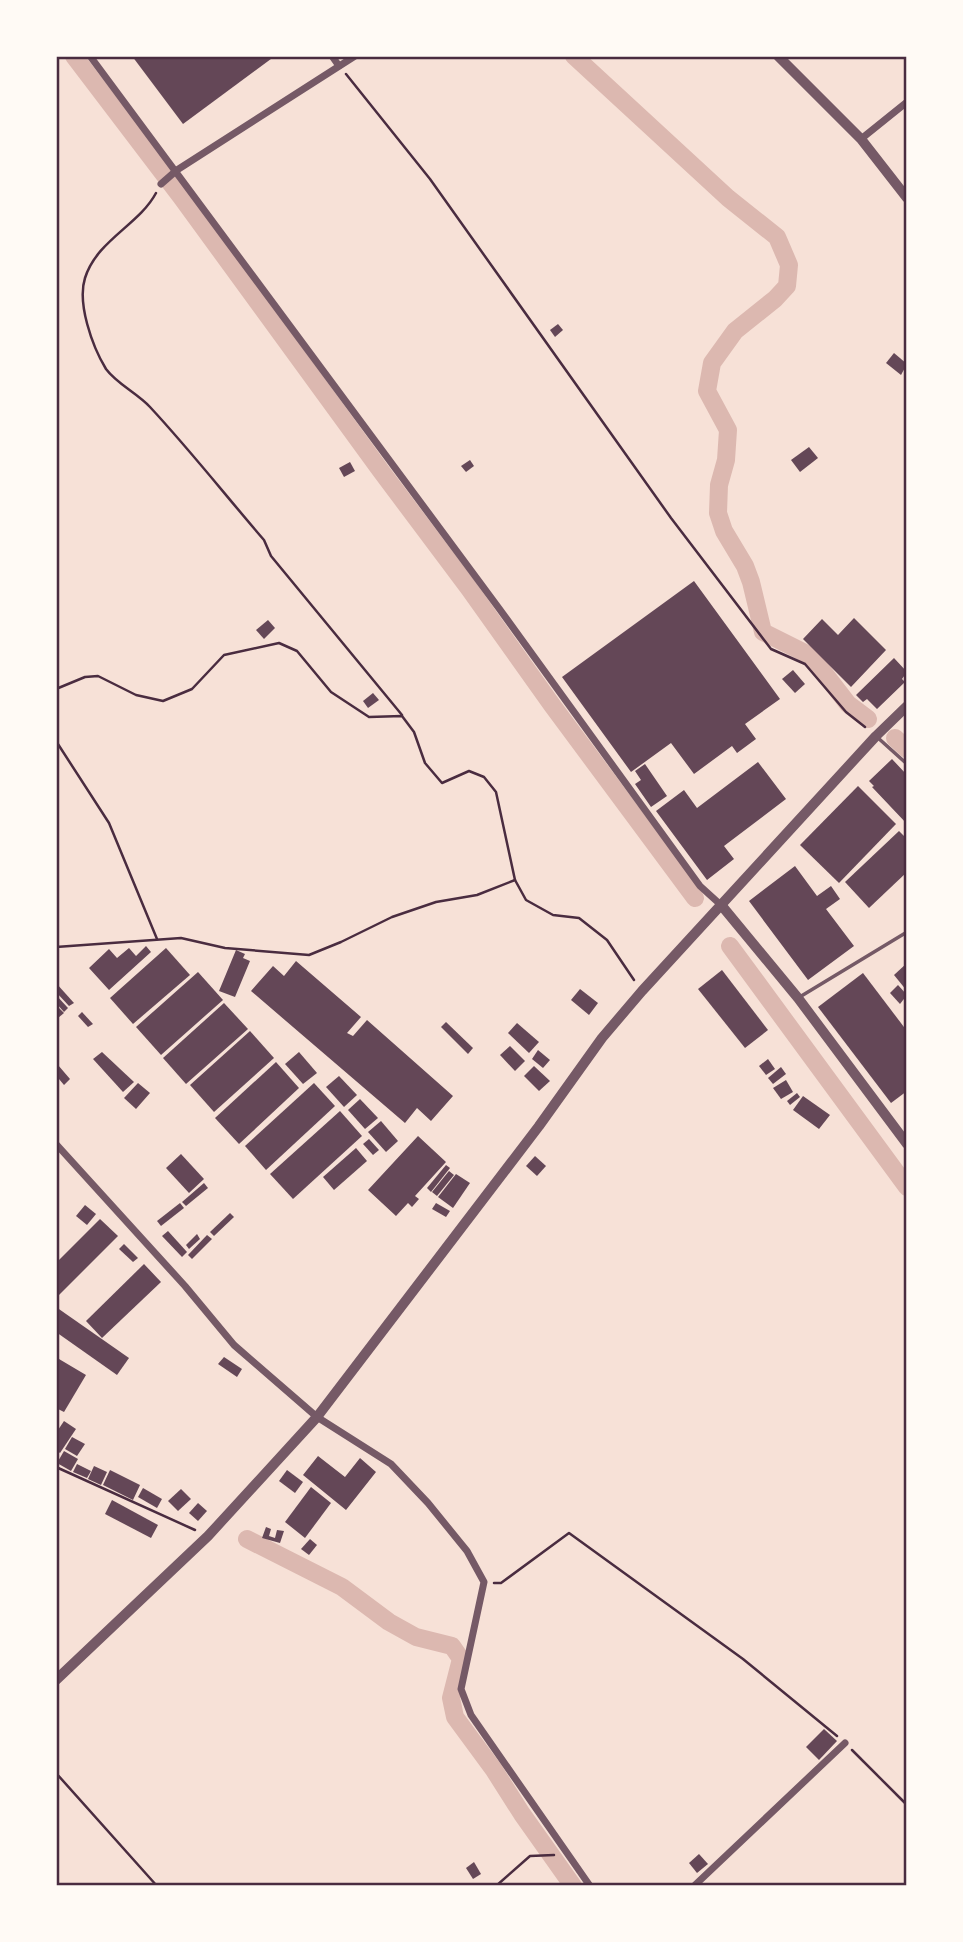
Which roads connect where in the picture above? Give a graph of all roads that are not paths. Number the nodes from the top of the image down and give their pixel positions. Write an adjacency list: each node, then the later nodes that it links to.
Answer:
1 (90, 56): 8 (street)
2 (332, 56): 5 (street)
3 (355, 56): 5 (street)
4 (778, 56): 7 (street)
5 (340, 66): 8 (street)
6 (907, 102): 7 (street)
7 (861, 139): 10 (street)
8 (174, 173): 9 (street); 14 (street)
9 (161, 184)
10 (907, 198)
11 (907, 706): 12 (street)
12 (876, 736): 13 (lane); 14 (street)
13 (907, 764)
14 (722, 906): 16 (street); 19 (street)
15 (907, 932): 16 (lane)
16 (798, 998): 18 (street)
17 (56, 1144): 19 (street)
18 (907, 1144)
19 (317, 1417): 20 (street); 22 (street)
20 (56, 1680)
21 (845, 1743): 23 (street)
22 (590, 1886)
23 (694, 1886)

